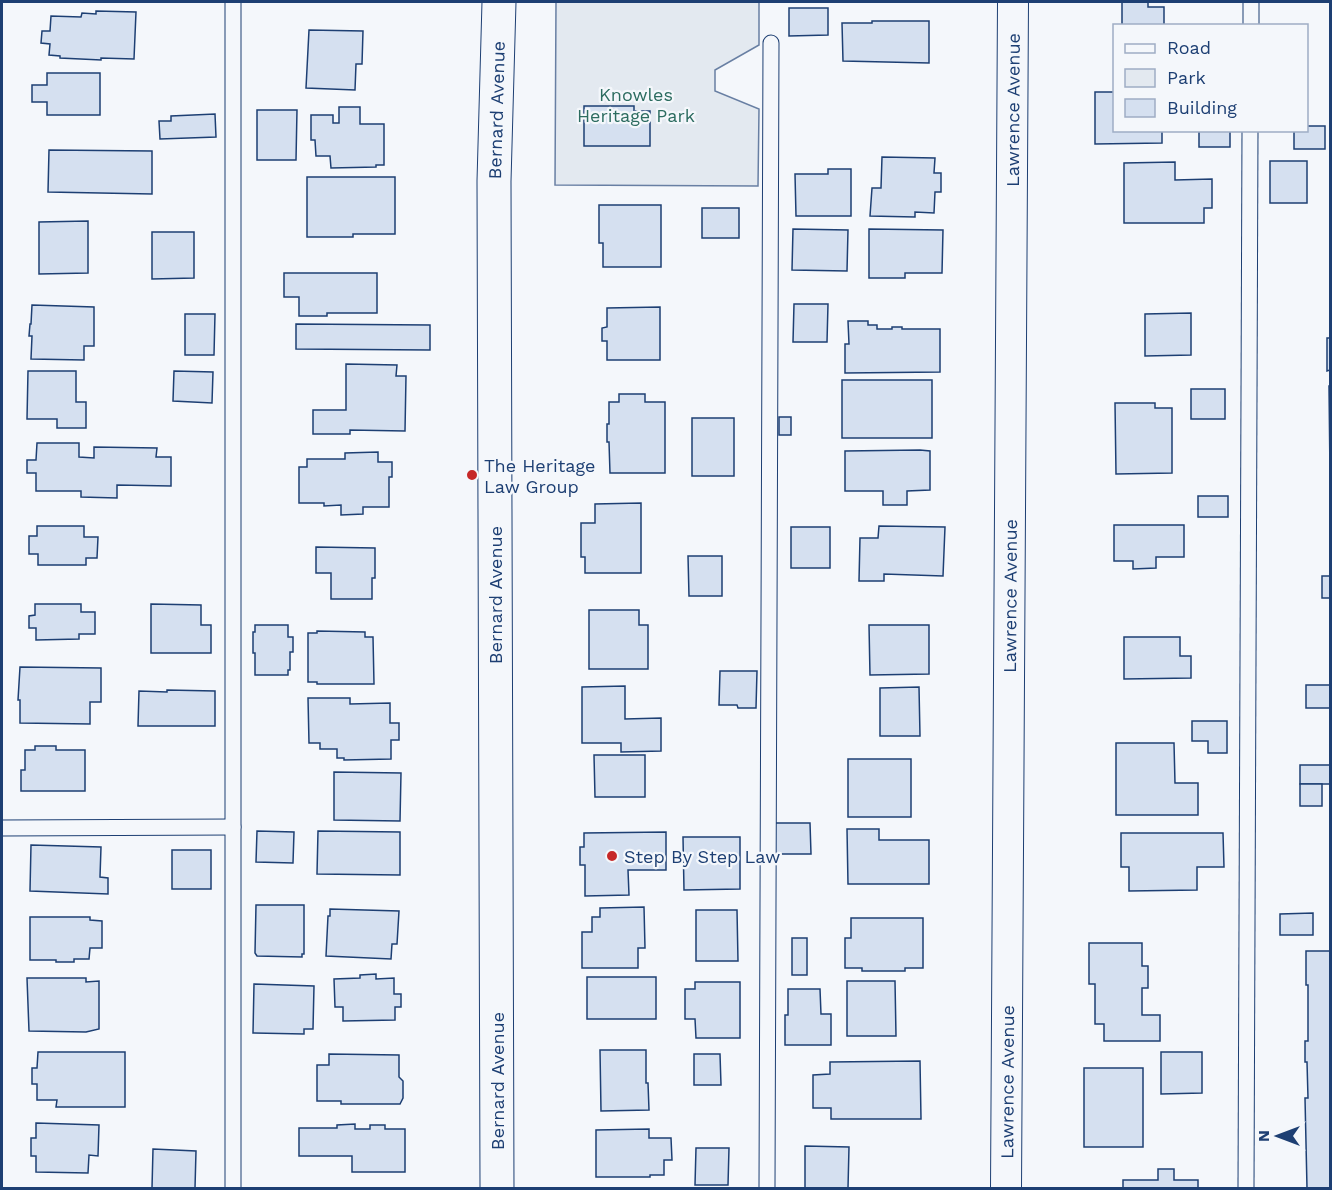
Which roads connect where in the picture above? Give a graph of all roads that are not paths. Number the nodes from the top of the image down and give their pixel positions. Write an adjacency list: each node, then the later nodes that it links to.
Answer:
1 (233, 2): 9 (lane)
2 (499, 2): 11 (street, Bernard Avenue)
3 (1013, 2): 13 (street, Lawrence Avenue)
4 (1251, 2): 5 (lane)
5 (1251, 24)
6 (771, 43): 12 (lane)
7 (1250, 132): 14 (lane)
8 (2, 828): 9 (lane)
9 (233, 828): 10 (lane)
10 (233, 1188)
11 (497, 1188)
12 (767, 1188)
13 (1006, 1188)
14 (1246, 1188)

